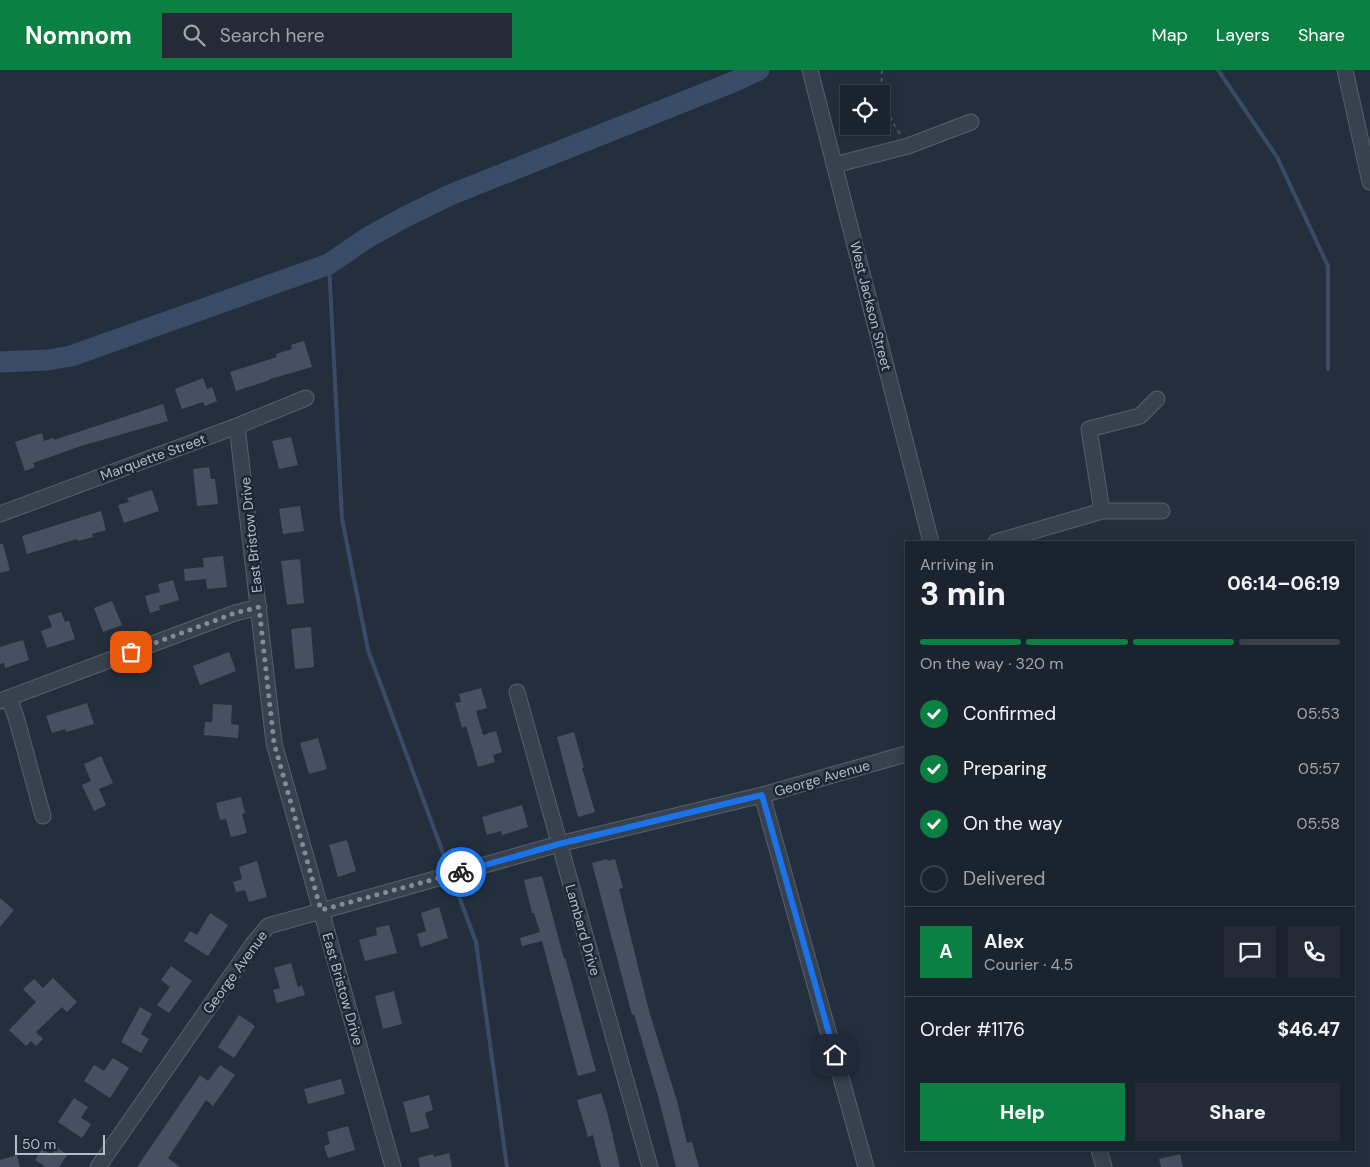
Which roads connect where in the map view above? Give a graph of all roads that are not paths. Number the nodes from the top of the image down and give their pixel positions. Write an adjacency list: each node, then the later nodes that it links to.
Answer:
1 (810, 70): 4 (street, West Jackson Street)
2 (1345, 70): 5 (street)
3 (970, 122): 4 (street)
4 (834, 165): 12 (street, West Jackson Street)
5 (1370, 182)
6 (306, 398): 8 (street, Marquette Street)
7 (1157, 399): 9 (street)
8 (238, 426): 11 (street, Marquette Street); 14 (street, East Bristow Drive)
9 (1102, 511): 10 (street); 13 (street)
10 (1162, 511)
11 (0, 514)
12 (931, 541)
13 (999, 541)
14 (259, 607): 16 (street); 21 (street, East Bristow Drive)
15 (517, 692): 20 (street, Lambard Drive)
16 (4, 699): 19 (street)
17 (905, 754): 18 (street, George Avenue)
18 (762, 795): 20 (street, George Avenue); 26 (street)
19 (43, 816)
20 (559, 844): 21 (street, George Avenue); 25 (street, Lambard Drive)
21 (321, 910): 23 (street, East Bristow Drive); 24 (street, George Avenue)
22 (1099, 1151): 27 (street)
23 (390, 1166)
24 (98, 1167)
25 (650, 1167)
26 (866, 1167)
27 (1104, 1167)

